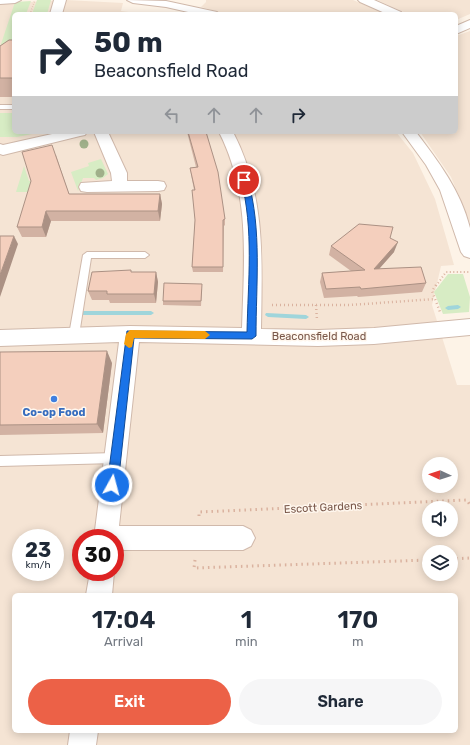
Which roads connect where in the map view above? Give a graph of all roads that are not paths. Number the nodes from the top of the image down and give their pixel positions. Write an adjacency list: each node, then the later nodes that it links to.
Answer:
1 (14, 0): 5 (street)
2 (60, 0): 7 (street)
3 (133, 0): 6 (street)
4 (364, 0): 9 (street)
5 (0, 1)
6 (168, 2): 8 (street)
7 (57, 12)
8 (206, 12)
9 (392, 12)
10 (470, 24): 11 (street)
11 (458, 29)
12 (0, 107): 13 (lane)
13 (12, 107)
14 (58, 134): 18 (street)
15 (101, 134): 19 (street)
16 (227, 134): 27 (street)
17 (410, 134): 22 (street)
18 (1, 152)
19 (120, 186): 20 (street); 21 (street)
20 (158, 186)
21 (87, 187)
22 (470, 252)
23 (145, 255): 26 (lane)
24 (470, 327): 27 (street, Beaconsfield Road)
25 (130, 334): 26 (street, Beaconsfield Road); 27 (street, Beaconsfield Road); 29 (street)
26 (74, 335): 28 (street, Beaconsfield Road)
27 (252, 336)
28 (0, 338)
29 (116, 458): 30 (lane); 31 (street)
30 (0, 461)
31 (107, 529)
32 (124, 538): 33 (street)
33 (243, 538)
34 (101, 581): 35 (street)
35 (99, 593)
36 (84, 733): 37 (street)
37 (82, 745)

